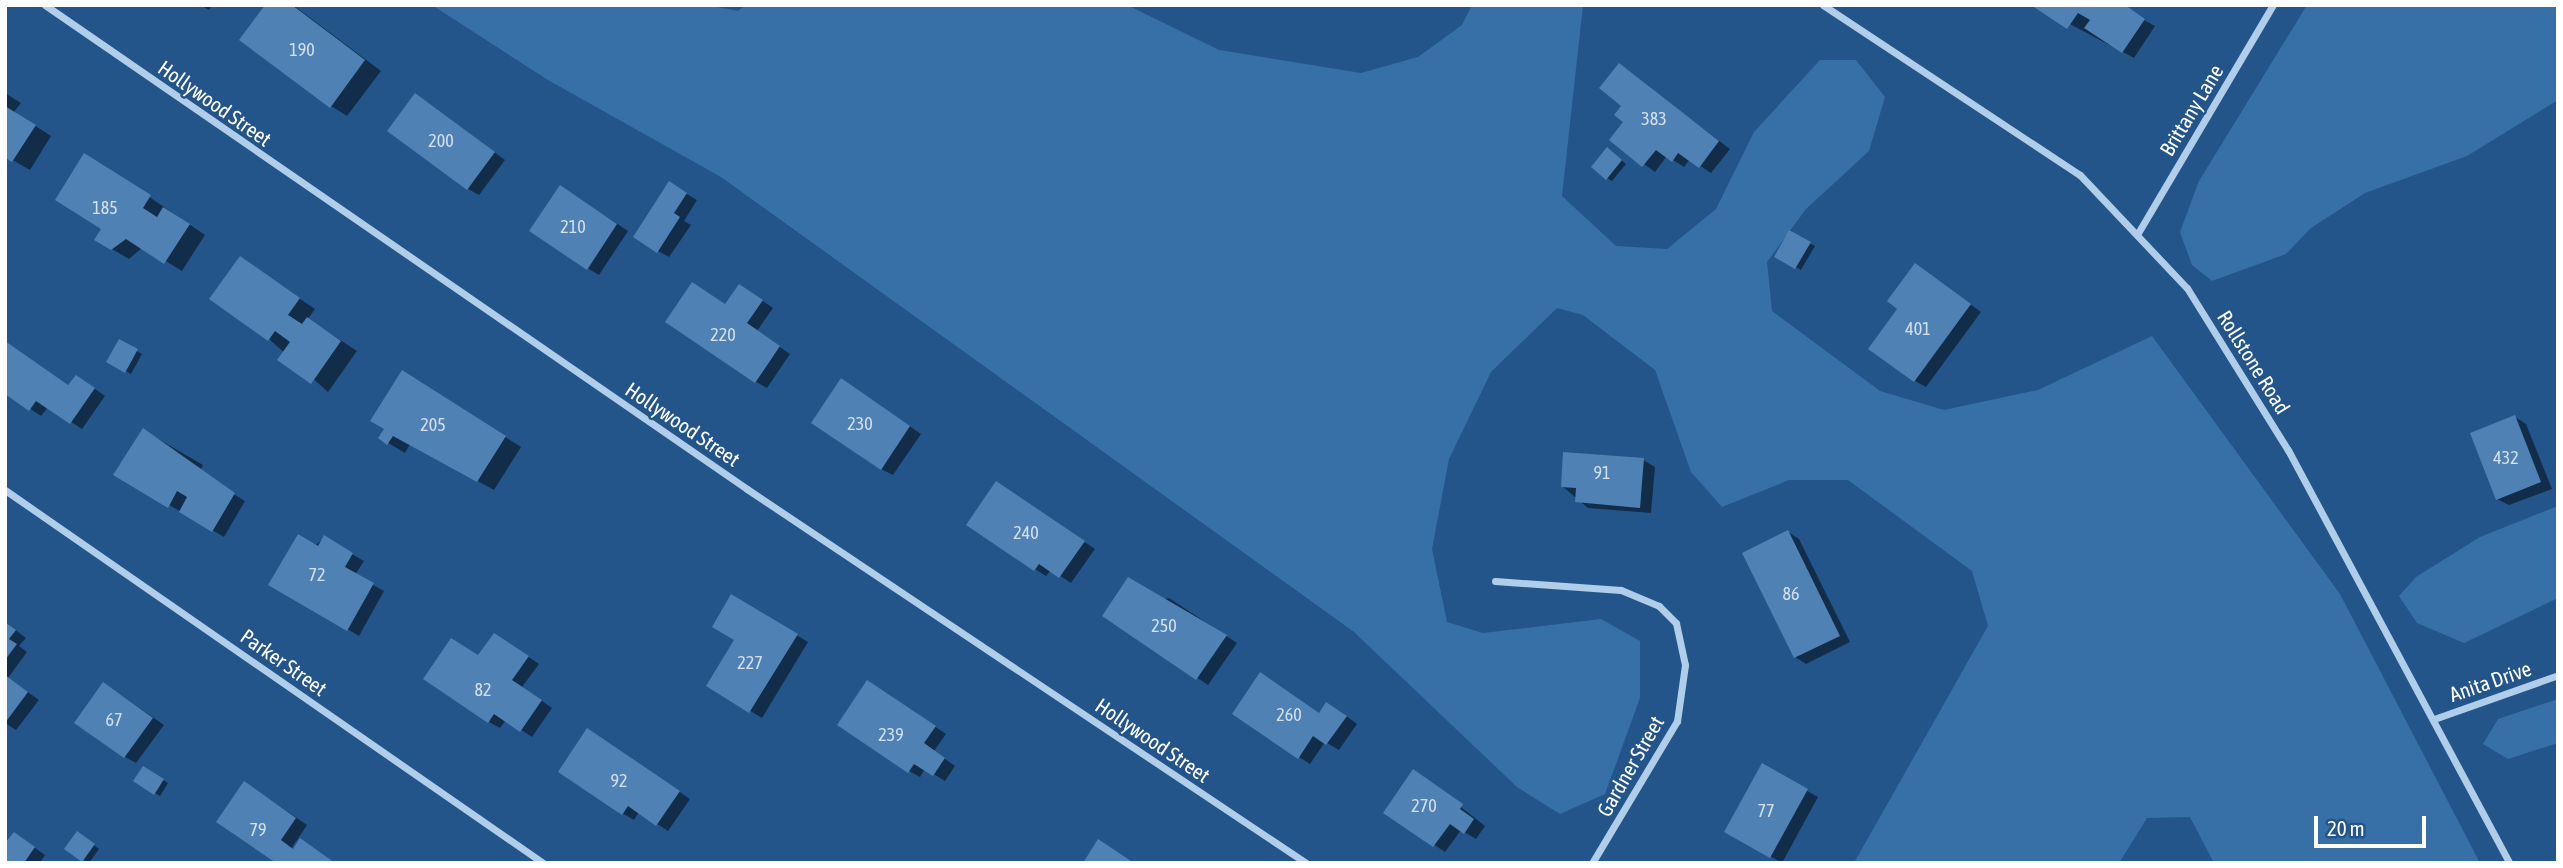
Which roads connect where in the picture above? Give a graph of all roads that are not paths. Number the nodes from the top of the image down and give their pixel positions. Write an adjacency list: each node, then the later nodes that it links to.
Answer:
1 (45, 5): 10 (street, Hollywood Street)
2 (1823, 5): 4 (street, Rollstone Road)
3 (2273, 5): 4 (street, Brittany Lane)
4 (2138, 233): 8 (street, Rollstone Road)
5 (5, 490): 9 (street, Parker Street)
6 (1495, 581): 11 (street, Gardner Street)
7 (2558, 675): 8 (street, Anita Drive)
8 (2434, 719): 12 (street, Rollstone Road)
9 (543, 863)
10 (1306, 863)
11 (1592, 863)
12 (2509, 863)

